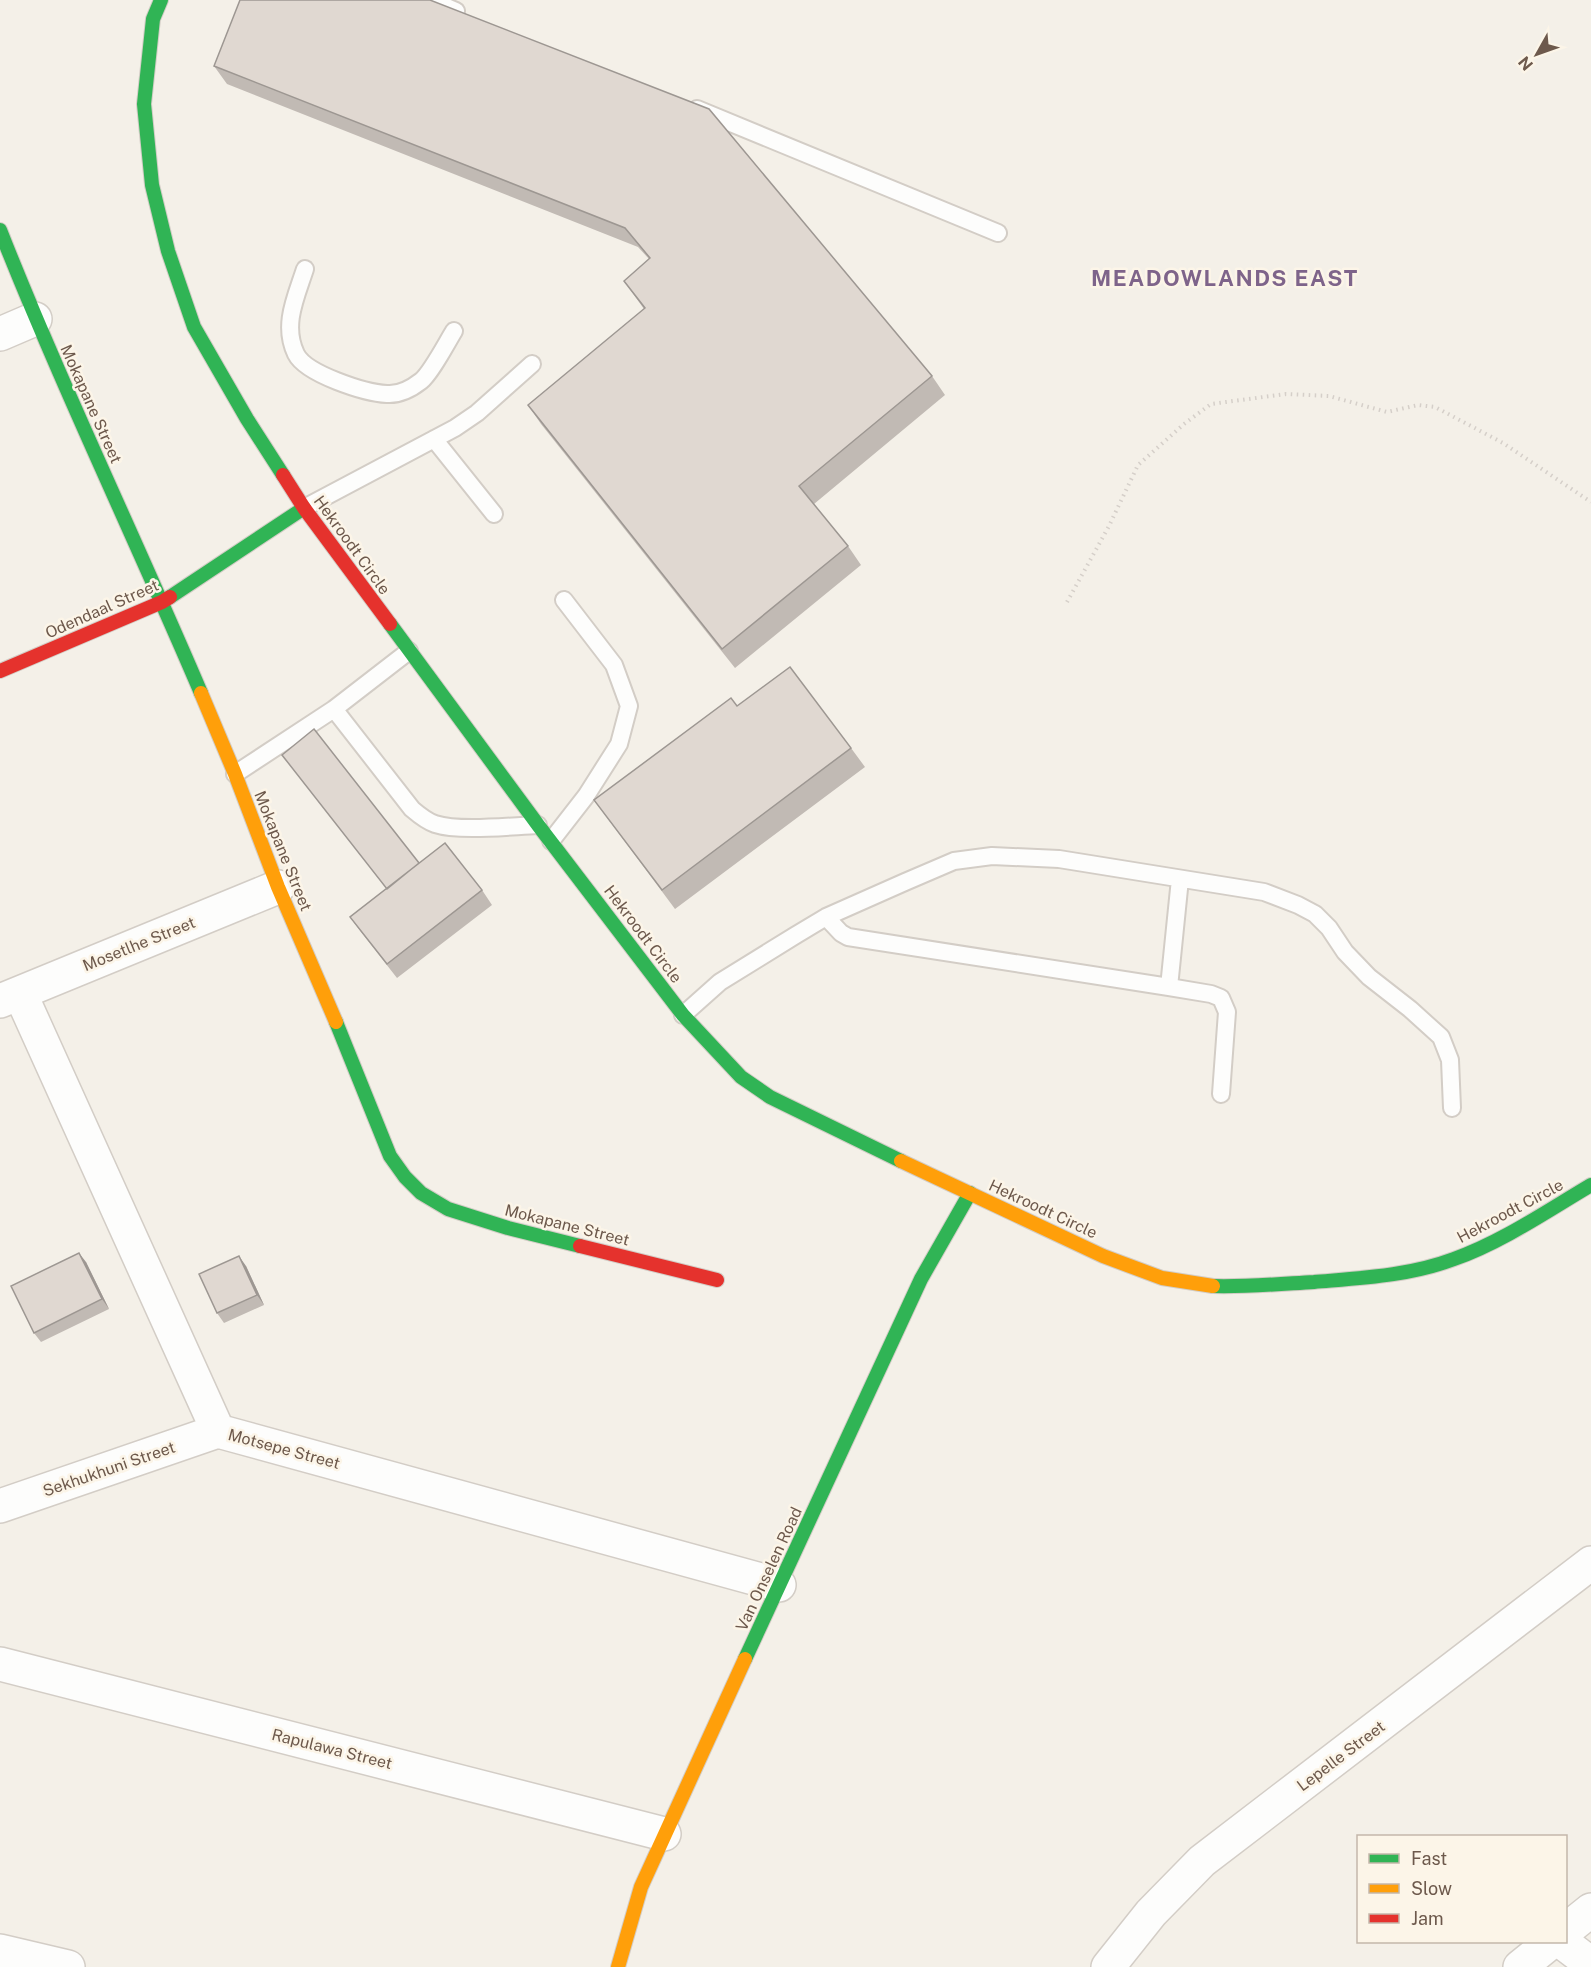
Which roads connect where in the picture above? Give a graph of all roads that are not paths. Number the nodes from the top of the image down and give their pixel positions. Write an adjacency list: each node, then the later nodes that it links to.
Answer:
1 (161, 0): 13 (street, Hekroodt Circle)
2 (430, 0): 3 (lane)
3 (474, 18)
4 (682, 103): 6 (lane)
5 (0, 230): 8 (street, Mokapane Street)
6 (998, 234)
7 (305, 269): 9 (lane)
8 (36, 319): 10 (street); 16 (street, Mokapane Street)
9 (454, 331)
10 (0, 334)
11 (532, 364): 12 (lane)
12 (434, 439): 13 (lane); 14 (lane)
13 (304, 508): 16 (street, Odendaal Street); 17 (street, Hekroodt Circle)
14 (494, 514)
15 (564, 600): 22 (lane)
16 (162, 602): 18 (street, Odendaal Street); 20 (street, Mokapane Street)
17 (409, 651): 19 (lane); 21 (street, Hekroodt Circle)
18 (0, 671)
19 (334, 709): 20 (lane); 21 (lane)
20 (235, 774): 24 (street, Mokapane Street)
21 (538, 825): 22 (street, Hekroodt Circle)
22 (551, 842): 28 (street, Hekroodt Circle)
23 (1180, 879): 25 (lane); 26 (lane); 30 (lane)
24 (278, 887): 27 (street, Mosetlhe Street); 33 (street, Mokapane Street)
25 (826, 917): 26 (lane); 28 (lane)
26 (1169, 987): 29 (lane)
27 (10, 997): 34 (street, Motsepe Street)
28 (683, 1016): 32 (street, Hekroodt Circle)
29 (1221, 1095)
30 (1452, 1108)
31 (1591, 1185): 32 (street, Hekroodt Circle)
32 (970, 1193): 37 (street, Van Onselen Road)
33 (717, 1280)
34 (218, 1431): 35 (street, Sekhukhuni Street); 37 (street, Motsepe Street)
35 (0, 1506)
36 (1591, 1563): 48 (street, Lepelle Street)
37 (779, 1585): 39 (street, Van Onselen Road)
38 (0, 1664): 39 (street, Rapulawa Street)
39 (664, 1834): 47 (street, Van Onselen Road)
40 (1591, 1910): 41 (street)
41 (1567, 1929)
42 (1549, 1943): 49 (street)
43 (1565, 1943): 45 (street)
44 (0, 1951): 46 (street)
45 (1591, 1964)
46 (68, 1967)
47 (618, 1967)
48 (1108, 1967)
49 (1520, 1967)

